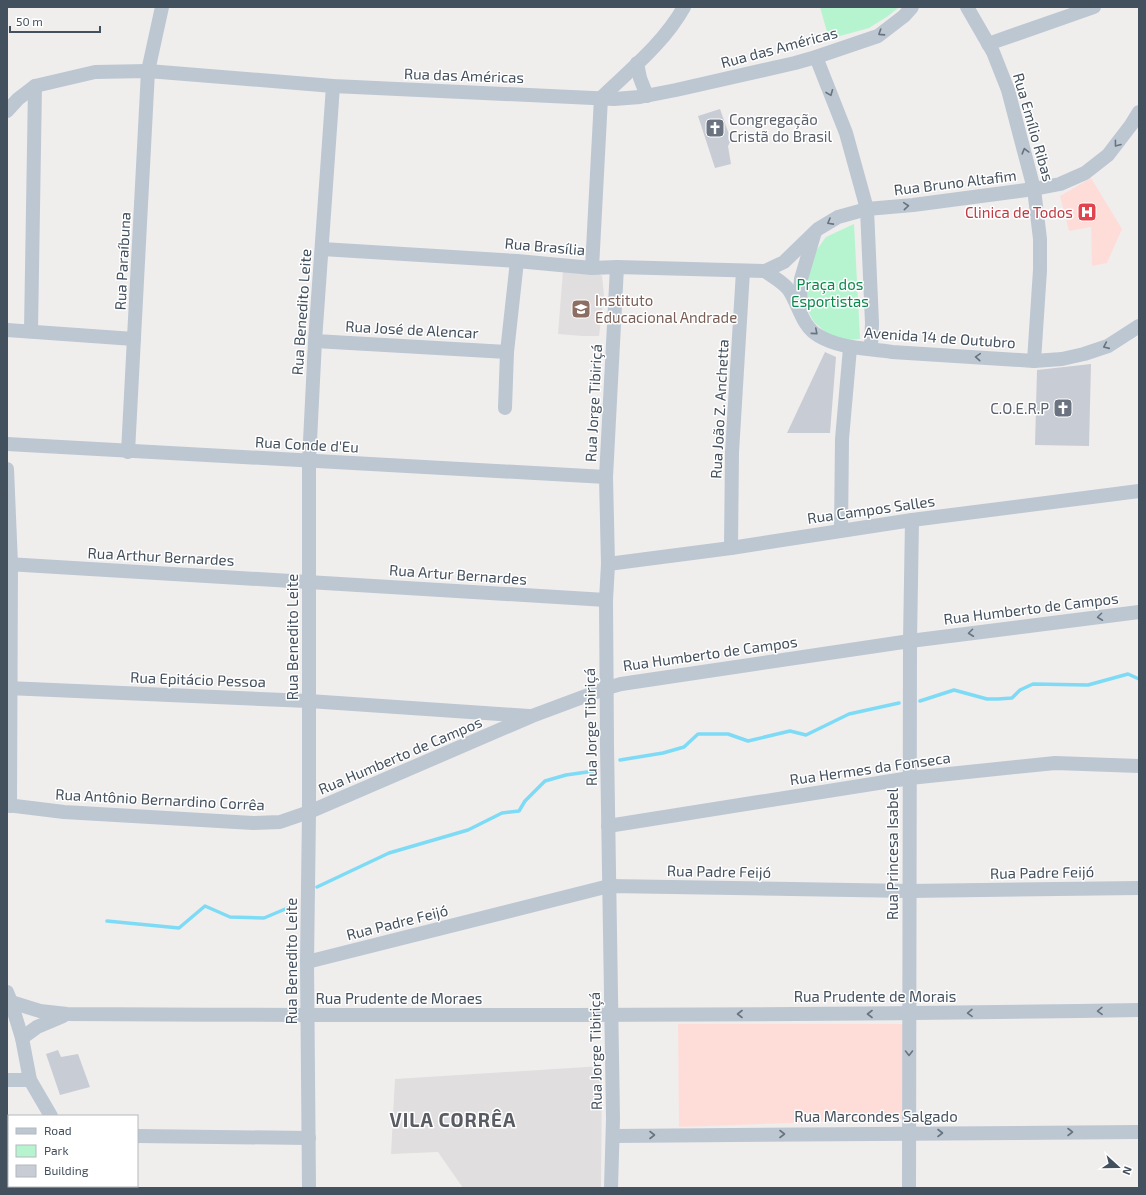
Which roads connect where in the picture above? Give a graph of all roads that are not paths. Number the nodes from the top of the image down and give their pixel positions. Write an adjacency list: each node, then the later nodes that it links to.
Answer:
1 (162, 7): 9 (street, Rua Paraíbuna)
2 (684, 7): 8 (street)
3 (912, 7): 7 (street, Rua das Américas, one-way to 7)
4 (968, 7): 6 (street, Rua Emílio Ribas)
5 (1094, 7): 6 (street)
6 (988, 44): 16 (street, Rua Emílio Ribas, one-way to 6)
7 (816, 57): 12 (street, Rua das Américas); 17 (street, one-way to 17)
8 (637, 63): 12 (street); 13 (street)
9 (148, 71): 10 (street, Rua das Américas); 11 (street, Rua das Américas); 29 (street, Rua Paraíbuna)
10 (35, 86): 14 (street, Rua das Américas); 28 (street)
11 (333, 86): 13 (street, Rua das Américas); 19 (street, Rua Benedito Leite)
12 (648, 96): 13 (street, Rua das Américas)
13 (601, 98): 22 (street)
14 (7, 111)
15 (1139, 112): 16 (street, Rua Bruno Altafim, one-way to 16)
16 (1034, 189): 17 (street, Rua Bruno Altafim, one-way to 16); 34 (street, Rua Emílio Ribas)
17 (867, 209): 18 (street, Rua Bruno Altafim, one-way to 18); 32 (street)
18 (815, 232): 24 (street, Rua Bruno Altafim); 25 (street)
19 (322, 249): 20 (street, Rua Brasília); 30 (street, Rua Benedito Leite)
20 (517, 261): 22 (street, Rua Brasília); 33 (street)
21 (617, 267): 22 (street, Rua Brasília); 23 (street, Rua Brasília); 40 (street, Rua Jorge Tibiriçá)
22 (592, 268)
23 (743, 271): 24 (street, Rua Brasília); 44 (street, Rua João Z. Anchetta)
24 (764, 271): 25 (street, Avenida 14 de Outubro)
25 (802, 316): 31 (street, Avenida 14 de Outubro, one-way to 31)
26 (1139, 326): 34 (street, Avenida 14 de Outubro, one-way to 34)
27 (7, 330): 28 (street)
28 (31, 331): 29 (street)
29 (134, 339): 37 (street, Rua Paraíbuna)
30 (315, 340): 33 (street, Rua José de Alencar); 38 (street, Rua Benedito Leite)
31 (850, 348): 32 (street, Avenida 14 de Outubro); 43 (street)
32 (871, 348): 34 (street, Avenida 14 de Outubro, one-way to 32)
33 (507, 352): 35 (street)
34 (1034, 361)
35 (505, 408)
36 (7, 444): 37 (street, Rua Conde d'Eu)
37 (128, 452): 38 (street, Rua Conde d'Eu)
38 (309, 461): 40 (street, Rua Conde d'Eu); 47 (street, Rua Benedito Leite)
39 (7, 469): 45 (street)
40 (606, 478): 46 (street, Rua Jorge Tibiriçá)
41 (1139, 492): 42 (street, Rua Campos Salles)
42 (912, 520): 43 (street, Rua Campos Salles); 50 (street, Rua Princesa Isabel)
43 (841, 530): 44 (street, Rua Campos Salles)
44 (732, 548): 46 (street, Rua Campos Salles)
45 (9, 564): 47 (street, Rua Arthur Bernardes); 51 (street)
46 (608, 564): 48 (street, Rua Jorge Tibiriçá)
47 (309, 582): 48 (street, Rua Artur Bernardes); 53 (street, Rua Benedito Leite)
48 (606, 600): 52 (street, Rua Jorge Tibiriçá)
49 (1139, 612): 50 (street, Rua Humberto de Campos, one-way to 50)
50 (910, 641): 52 (street, Rua Humberto de Campos); 56 (street, Rua Princesa Isabel)
51 (9, 688): 53 (street, Rua Epitácio Pessoa); 57 (street)
52 (607, 688): 54 (street, Rua Humberto de Campos); 59 (street, Rua Jorge Tibiriçá)
53 (309, 701): 54 (street, Rua Epitácio Pessoa); 58 (street, Rua Benedito Leite)
54 (532, 716): 58 (street, Rua Humberto de Campos)
55 (1139, 766): 56 (street, Rua Hermes da Fonseca)
56 (910, 778): 59 (street, Rua Hermes da Fonseca); 62 (street, Rua Princesa Isabel)
57 (9, 805): 58 (street, Rua Antônio Bernardino Corrêa)
58 (309, 812): 63 (street, Rua Benedito Leite)
59 (608, 826): 60 (street, Rua Jorge Tibiriçá)
60 (609, 886): 62 (street, Rua Padre Feijó); 63 (street, Rua Padre Feijó); 67 (street, Rua Jorge Tibiriçá)
61 (1139, 888): 62 (street, Rua Padre Feijó)
62 (909, 891): 68 (street, Rua Princesa Isabel)
63 (307, 962): 69 (street, Rua Benedito Leite)
64 (9, 997): 66 (street, Rua Prudente de Moraes); 70 (street)
65 (1139, 1010): 68 (street, Rua Prudente de Morais, one-way to 68)
66 (67, 1014): 69 (street, Rua Prudente de Moraes); 70 (street, Rua Prudente de Moraes)
67 (611, 1014): 68 (street, Rua Prudente de Morais, one-way to 67); 69 (street, Rua Prudente de Moraes); 77 (street, Rua Jorge Tibiriçá)
68 (909, 1014): 75 (street, Rua Princesa Isabel, one-way to 75)
69 (308, 1016): 78 (street, Rua Benedito Leite)
70 (22, 1038): 72 (street)
71 (7, 1080): 72 (street)
72 (30, 1080): 73 (street)
73 (50, 1115)
74 (1139, 1132): 75 (street, Rua Marcondes Salgado, one-way to 74)
75 (909, 1133): 77 (street, Rua Marcondes Salgado, one-way to 75); 81 (street, Rua Princesa Isabel)
76 (138, 1136): 78 (street)
77 (613, 1136): 80 (street, Rua Jorge Tibiriçá)
78 (309, 1138): 79 (street, Rua Benedito Leite)
79 (309, 1188)
80 (611, 1188)
81 (909, 1188)

